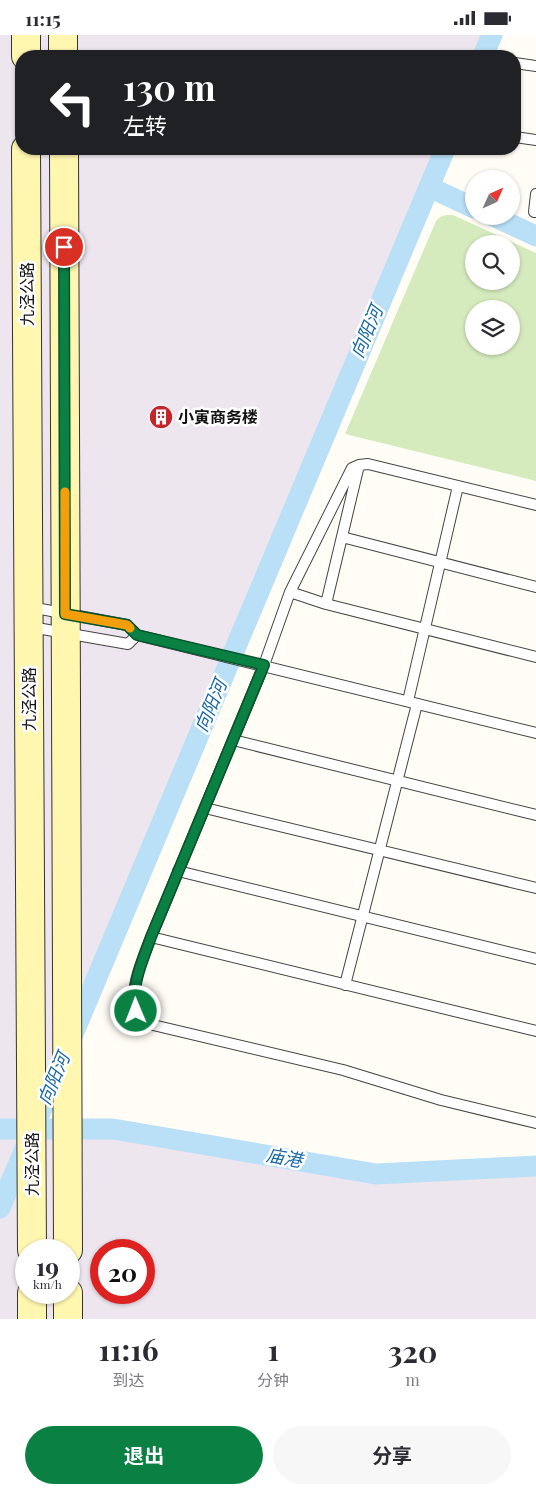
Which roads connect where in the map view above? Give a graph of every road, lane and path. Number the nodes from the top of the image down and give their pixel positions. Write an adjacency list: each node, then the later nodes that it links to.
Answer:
1 (26, 35): 3 (main road)
2 (63, 35): 4 (main road)
3 (26, 50)
4 (63, 50)
5 (521, 64): 6 (lane)
6 (536, 66)
7 (521, 138): 8 (lane)
8 (536, 140)
9 (26, 155): 21 (main road, 九泾公路)
10 (64, 155): 22 (main road)
11 (536, 193): 12 (lane)
12 (536, 212)
13 (358, 465): 14 (lane); 16 (lane); 19 (lane)
14 (458, 486): 15 (lane); 17 (lane)
15 (536, 505)
16 (342, 537): 17 (lane); 20 (lane)
17 (440, 563): 18 (lane); 23 (lane)
18 (536, 587)
19 (290, 592): 20 (lane); 26 (lane)
20 (326, 604): 23 (lane)
21 (29, 617): 22 (lane); 22 (lane); 42 (main road, 九泾公路)
22 (65, 624): 24 (lane); 24 (lane); 43 (main road)
23 (424, 629): 25 (lane); 27 (lane)
24 (137, 635): 26 (lane)
25 (536, 657)
26 (264, 665): 27 (lane); 29 (lane)
27 (412, 703): 28 (lane); 30 (lane)
28 (536, 733)
29 (233, 740): 30 (lane); 31 (lane)
30 (397, 781): 32 (lane); 33 (lane)
31 (205, 808): 33 (lane); 34 (lane)
32 (536, 815)
33 (380, 850): 35 (lane); 36 (lane)
34 (178, 871): 36 (lane); 37 (lane)
35 (536, 888)
36 (362, 917): 38 (lane); 39 (lane)
37 (151, 937): 39 (lane); 41 (lane)
38 (536, 959)
39 (345, 985): 40 (lane)
40 (536, 1031)
41 (536, 1123)
42 (32, 1239)
43 (68, 1239)
44 (32, 1304): 46 (main road)
45 (68, 1304): 47 (main road)
46 (32, 1319)
47 (68, 1319)

